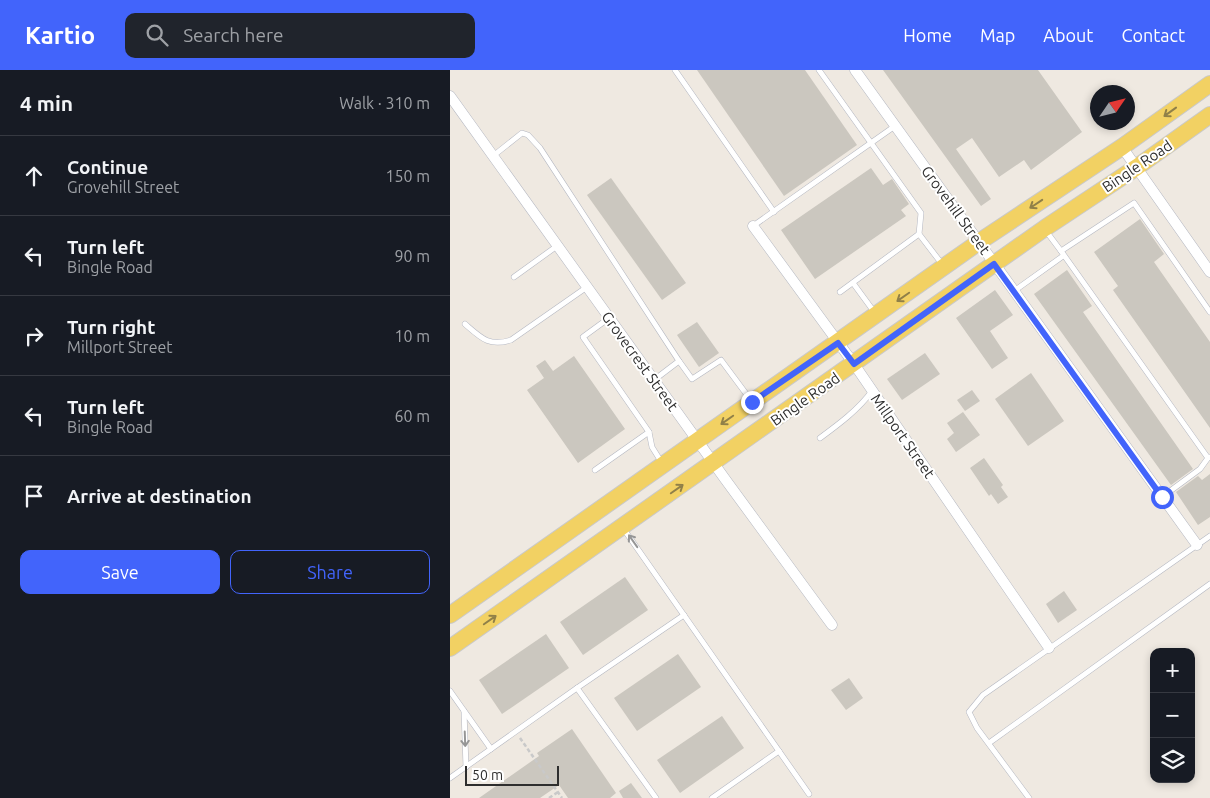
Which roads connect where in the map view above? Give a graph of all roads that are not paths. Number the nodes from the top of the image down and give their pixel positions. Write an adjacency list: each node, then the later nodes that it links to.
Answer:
1 (676, 70): 12 (lane)
2 (819, 70): 8 (lane)
3 (855, 70): 7 (street, Grovehill Street)
4 (1210, 84): 9 (main road, Bingle Road, one-way to 9)
5 (450, 96): 10 (street, Grovecrest Street)
6 (1210, 115): 11 (main road, Bingle Road)
7 (895, 126): 8 (lane); 16 (street, Grovehill Street)
8 (872, 144): 12 (lane); 15 (lane)
9 (1122, 146): 11 (street); 16 (main road, Bingle Road, one-way to 16)
10 (493, 156): 17 (street, Grovecrest Street); 32 (lane)
11 (1137, 167): 14 (main road, Bingle Road); 21 (street)
12 (774, 212): 13 (lane)
13 (754, 226): 31 (street, Millport Street)
14 (1045, 228): 18 (lane); 19 (main road, Bingle Road)
15 (919, 234): 20 (lane); 23 (lane)
16 (979, 242): 19 (street, Grovehill Street); 20 (main road, Bingle Road)
17 (558, 245): 22 (lane); 24 (street, Grovecrest Street)
18 (1062, 254): 25 (lane); 27 (lane); 40 (lane)
19 (994, 264): 25 (street, Grovehill Street); 33 (main road, Bingle Road)
20 (944, 267): 28 (main road, Bingle Road, one-way to 28)
21 (1210, 272)
22 (514, 277)
23 (853, 283): 26 (lane); 28 (lane)
24 (587, 287): 29 (street, Grovecrest Street); 30 (lane)
25 (1014, 291): 44 (street, Grovehill Street)
26 (840, 292)
27 (1210, 312)
28 (876, 315): 31 (main road, Bingle Road)
29 (610, 318): 34 (street, Grovecrest Street); 37 (lane)
30 (465, 324)
31 (838, 343): 33 (street, Millport Street); 36 (main road, Bingle Road)
32 (679, 361): 34 (lane); 36 (lane)
33 (854, 364): 35 (street, Millport Street); 41 (main road, Bingle Road)
34 (654, 380): 39 (street, Grovecrest Street)
35 (872, 390): 38 (lane); 53 (street, Millport Street)
36 (752, 402): 39 (main road, Bingle Road, one-way to 39)
37 (649, 432): 42 (lane); 43 (lane)
38 (820, 438)
39 (698, 440): 41 (street, Grovecrest Street); 42 (main road, Bingle Road)
40 (1209, 458): 44 (lane)
41 (714, 463): 45 (main road, Bingle Road, one-way to 41); 51 (street, Grovecrest Street)
42 (664, 465): 49 (main road, Bingle Road)
43 (595, 470)
44 (1162, 497): 47 (street, Grovehill Street)
45 (623, 527): 50 (lane, one-way to 45); 52 (main road, Bingle Road, one-way to 45)
46 (1210, 536): 47 (lane)
47 (1197, 545): 53 (lane)
48 (1210, 584): 57 (lane)
49 (450, 615)
50 (684, 615): 54 (lane); 59 (lane)
51 (832, 625)
52 (450, 648)
53 (1050, 648): 57 (lane)
54 (577, 688): 58 (lane); 63 (lane)
55 (450, 691): 56 (lane)
56 (464, 711): 58 (lane); 60 (lane, one-way to 60)
57 (989, 743): 65 (lane)
58 (490, 749): 60 (lane)
59 (779, 751): 62 (lane); 64 (lane)
60 (466, 767): 61 (lane)
61 (450, 778)
62 (809, 794)
63 (656, 798)
64 (712, 798)
65 (1029, 798)

